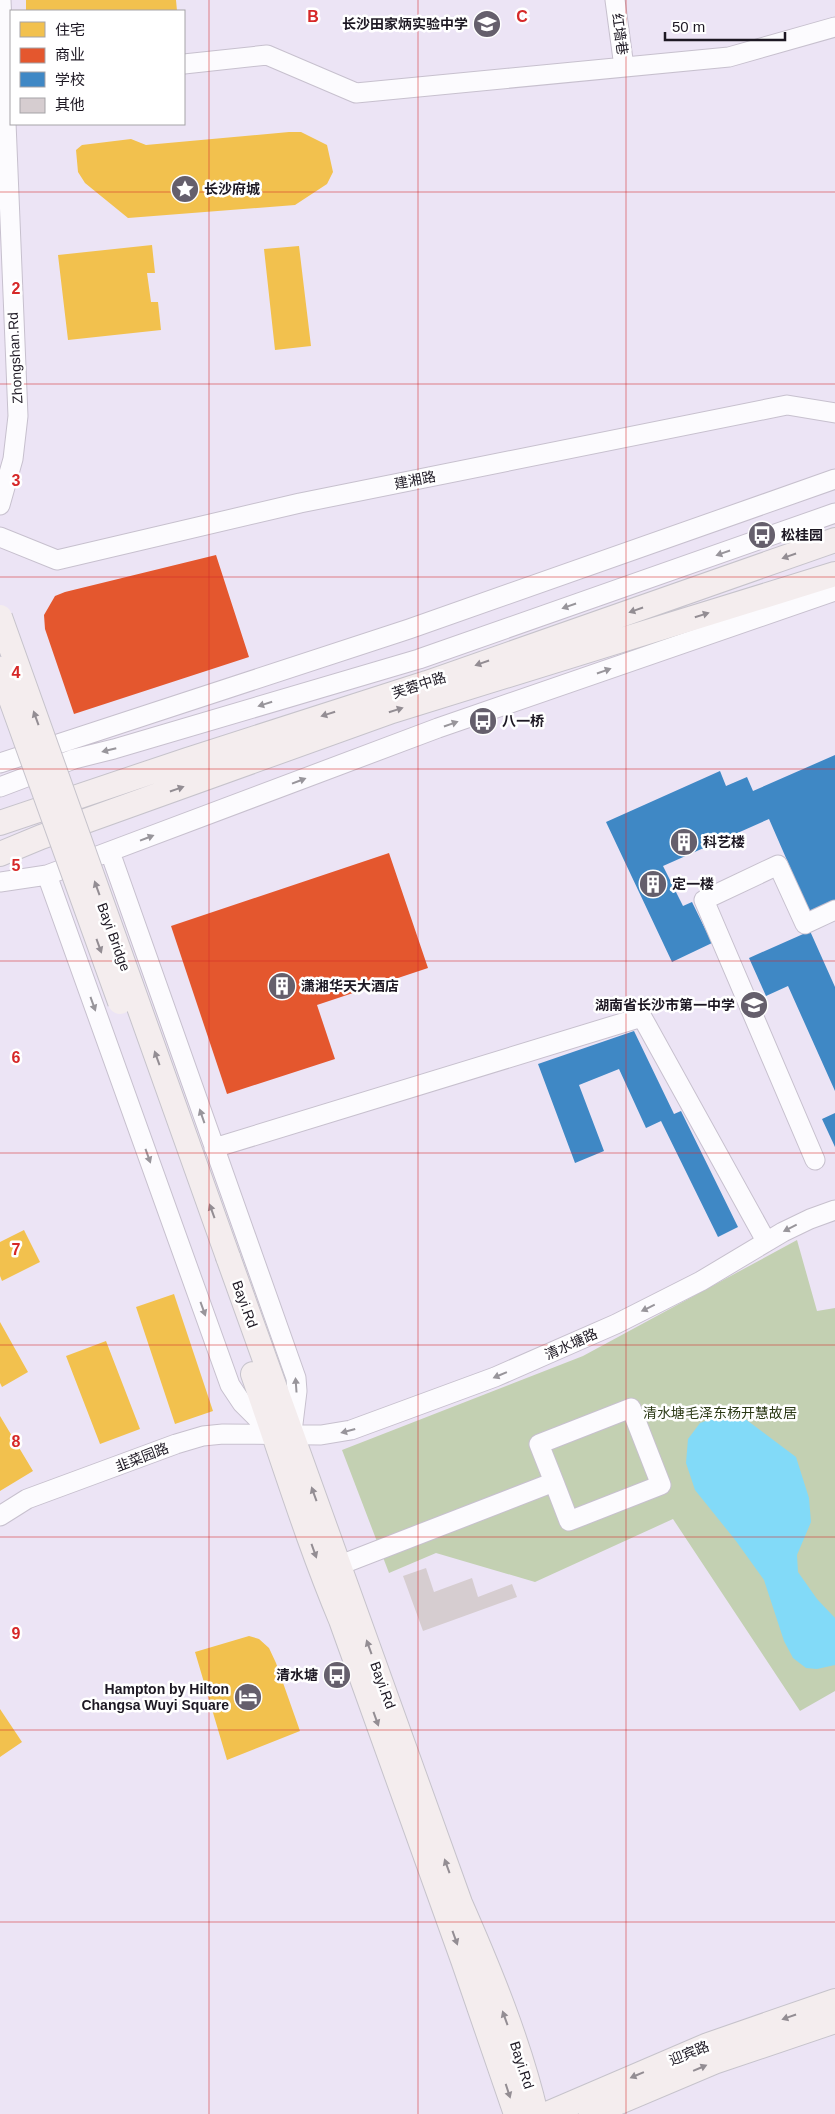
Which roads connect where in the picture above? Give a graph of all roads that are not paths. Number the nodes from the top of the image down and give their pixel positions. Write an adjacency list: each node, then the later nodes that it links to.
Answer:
1 (1, 0): 6 (street, Zhongshan.Rd)
2 (615, 0): 5 (street, 红墙巷)
3 (835, 27): 5 (street)
4 (185, 64): 5 (street)
5 (624, 67)
6 (8, 86): 7 (street, Zhongshan.Rd)
7 (3, 236): 9 (street, Zhongshan.Rd); 11 (street, Zhongshan.Rd)
8 (835, 413): 13 (street, 建湘路)
9 (0, 460)
10 (835, 479): 19 (street)
11 (0, 504)
12 (835, 513): 20 (street, one-way to 20)
13 (0, 537)
14 (835, 540): 21 (main road, 芙蓉中路, one-way to 21)
15 (835, 574): 23 (main road, 芙蓉中路, one-way to 15)
16 (835, 591): 22 (street, one-way to 16)
17 (0, 617): 31 (main road, Bayi Bridge, one-way to 17, bridge)
18 (0, 669): 31 (main road, Bayi Bridge, one-way to 31, bridge)
19 (0, 763)
20 (0, 787)
21 (0, 823)
22 (110, 852): 24 (street); 27 (street, one-way to 22)
23 (0, 854)
24 (47, 875): 25 (street); 32 (street, one-way to 32)
25 (0, 882)
26 (835, 910): 28 (street)
27 (214, 1148): 30 (street); 32 (street, one-way to 27)
28 (816, 1160)
29 (835, 1210): 30 (street, 清水塘路, one-way to 30)
30 (766, 1241): 32 (street, 清水塘路, one-way to 32)
31 (221, 1259): 32 (main road, Bayi.Rd)
32 (283, 1434): 34 (street, 韭菜园路); 35 (main road, Bayi.Rd, one-way to 32); 38 (main road, Bayi.Rd, one-way to 38)
33 (554, 1482): 33 (street); 35 (street)
34 (0, 1516)
35 (340, 1566): 39 (main road, Bayi.Rd, one-way to 35)
36 (835, 2001): 40 (main road, 迎宾路, one-way to 40)
37 (835, 2021): 41 (main road, 迎宾路, one-way to 37)
38 (516, 2114)
39 (536, 2114)
40 (547, 2114)
41 (591, 2114)

